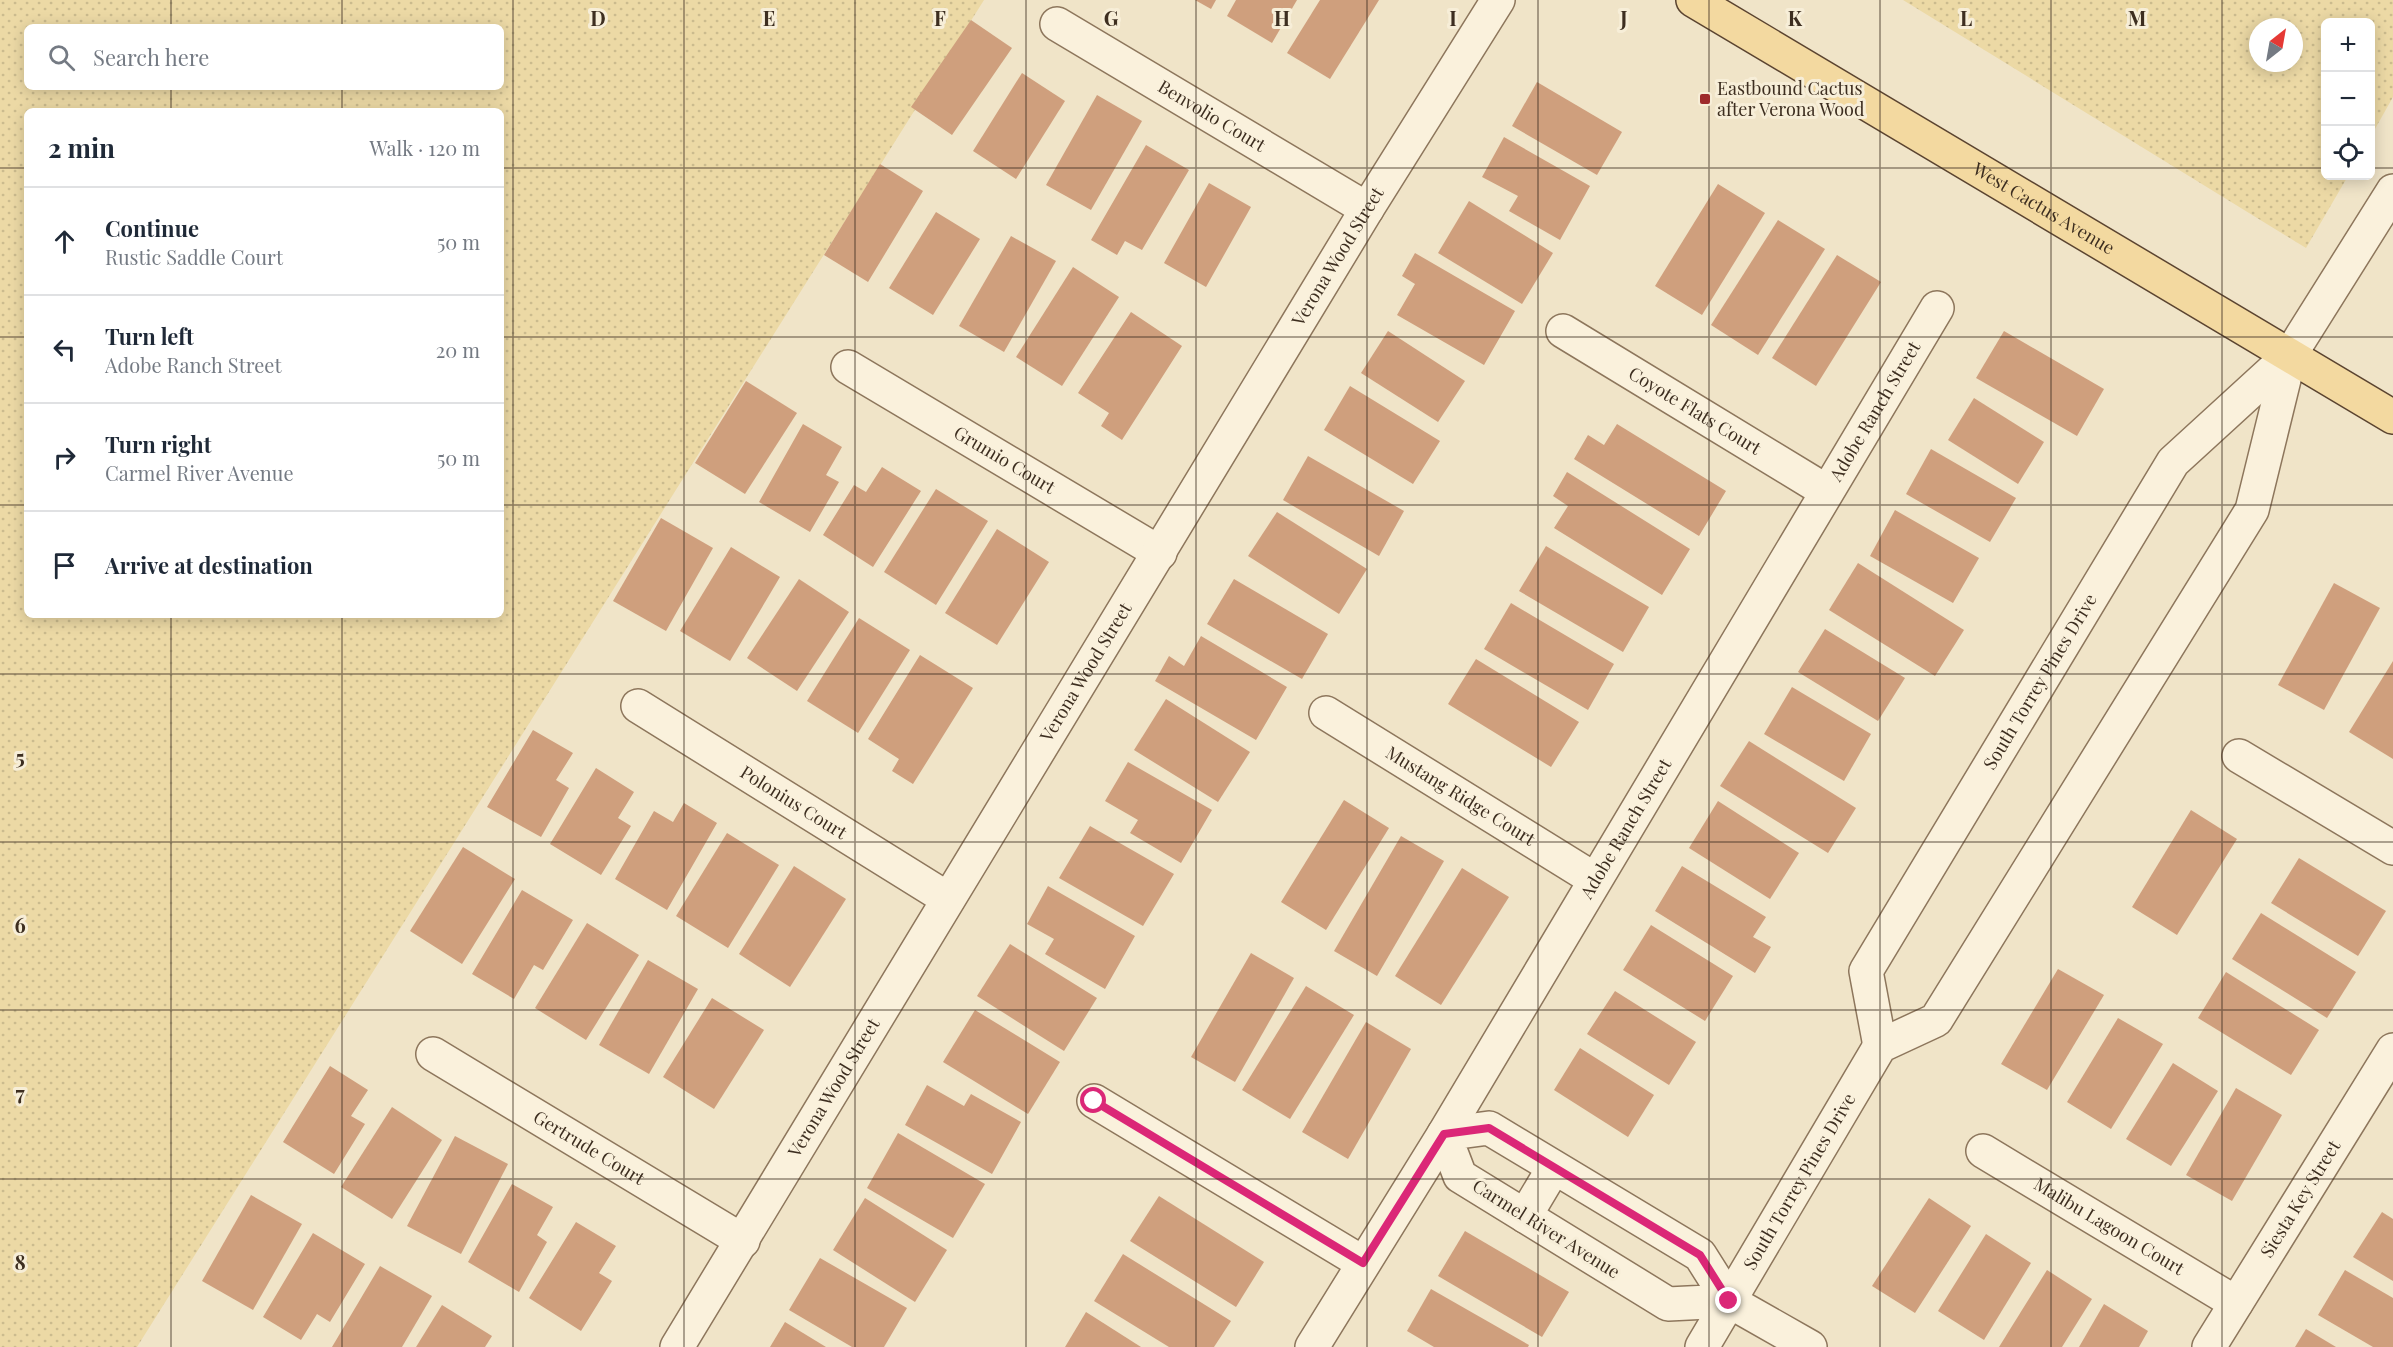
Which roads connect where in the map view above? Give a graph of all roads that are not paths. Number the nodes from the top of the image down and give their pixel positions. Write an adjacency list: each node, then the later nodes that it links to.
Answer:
1 (1498, 0): 5 (street, Verona Wood Street)
2 (1693, 0): 8 (main road, West Cactus Avenue)
3 (1057, 24): 5 (street, Benvolio Court)
4 (2393, 191): 8 (street, South Torrey Pines Drive)
5 (1367, 209): 12 (street, Verona Wood Street)
6 (1937, 308): 11 (street, Adobe Ranch Street)
7 (1563, 331): 11 (street, Coyote Flats Court)
8 (2290, 355): 10 (main road, West Cactus Avenue); 19 (street, South Torrey Pines Drive); 19 (street, South Torrey Pines Drive)
9 (848, 367): 12 (street, Grumio Court)
10 (2393, 417)
11 (1826, 491): 17 (street, Adobe Ranch Street)
12 (1160, 553): 18 (street, Verona Wood Street)
13 (638, 706): 18 (street, Polonius Court)
14 (1326, 713): 17 (street, Mustang Ridge Court)
15 (2239, 756): 16 (street)
16 (2393, 848)
17 (1594, 879): 23 (street, Adobe Ranch Street)
18 (948, 899): 27 (street, Verona Wood Street)
19 (1880, 1046): 29 (street, South Torrey Pines Drive)
20 (2393, 1050): 30 (street, Siesta Key Street)
21 (434, 1054): 27 (street, Gertrude Court)
22 (1094, 1101): 28 (street)
23 (1444, 1134): 25 (street); 26 (street, Carmel River Avenue); 28 (street, Adobe Ranch Street)
24 (1983, 1151): 30 (street, Malibu Lagoon Court)
25 (1553, 1169): 26 (street); 29 (street)
26 (1525, 1216): 29 (street, Carmel River Avenue)
27 (742, 1241): 31 (street, Verona Wood Street)
28 (1363, 1263): 32 (street, Adobe Ranch Street)
29 (1729, 1301): 33 (street, South Torrey Pines Drive); 34 (street)
30 (2236, 1303): 35 (street, Siesta Key Street)
31 (677, 1347)
32 (1312, 1347)
33 (1701, 1347)
34 (1810, 1347)
35 (2209, 1347)

